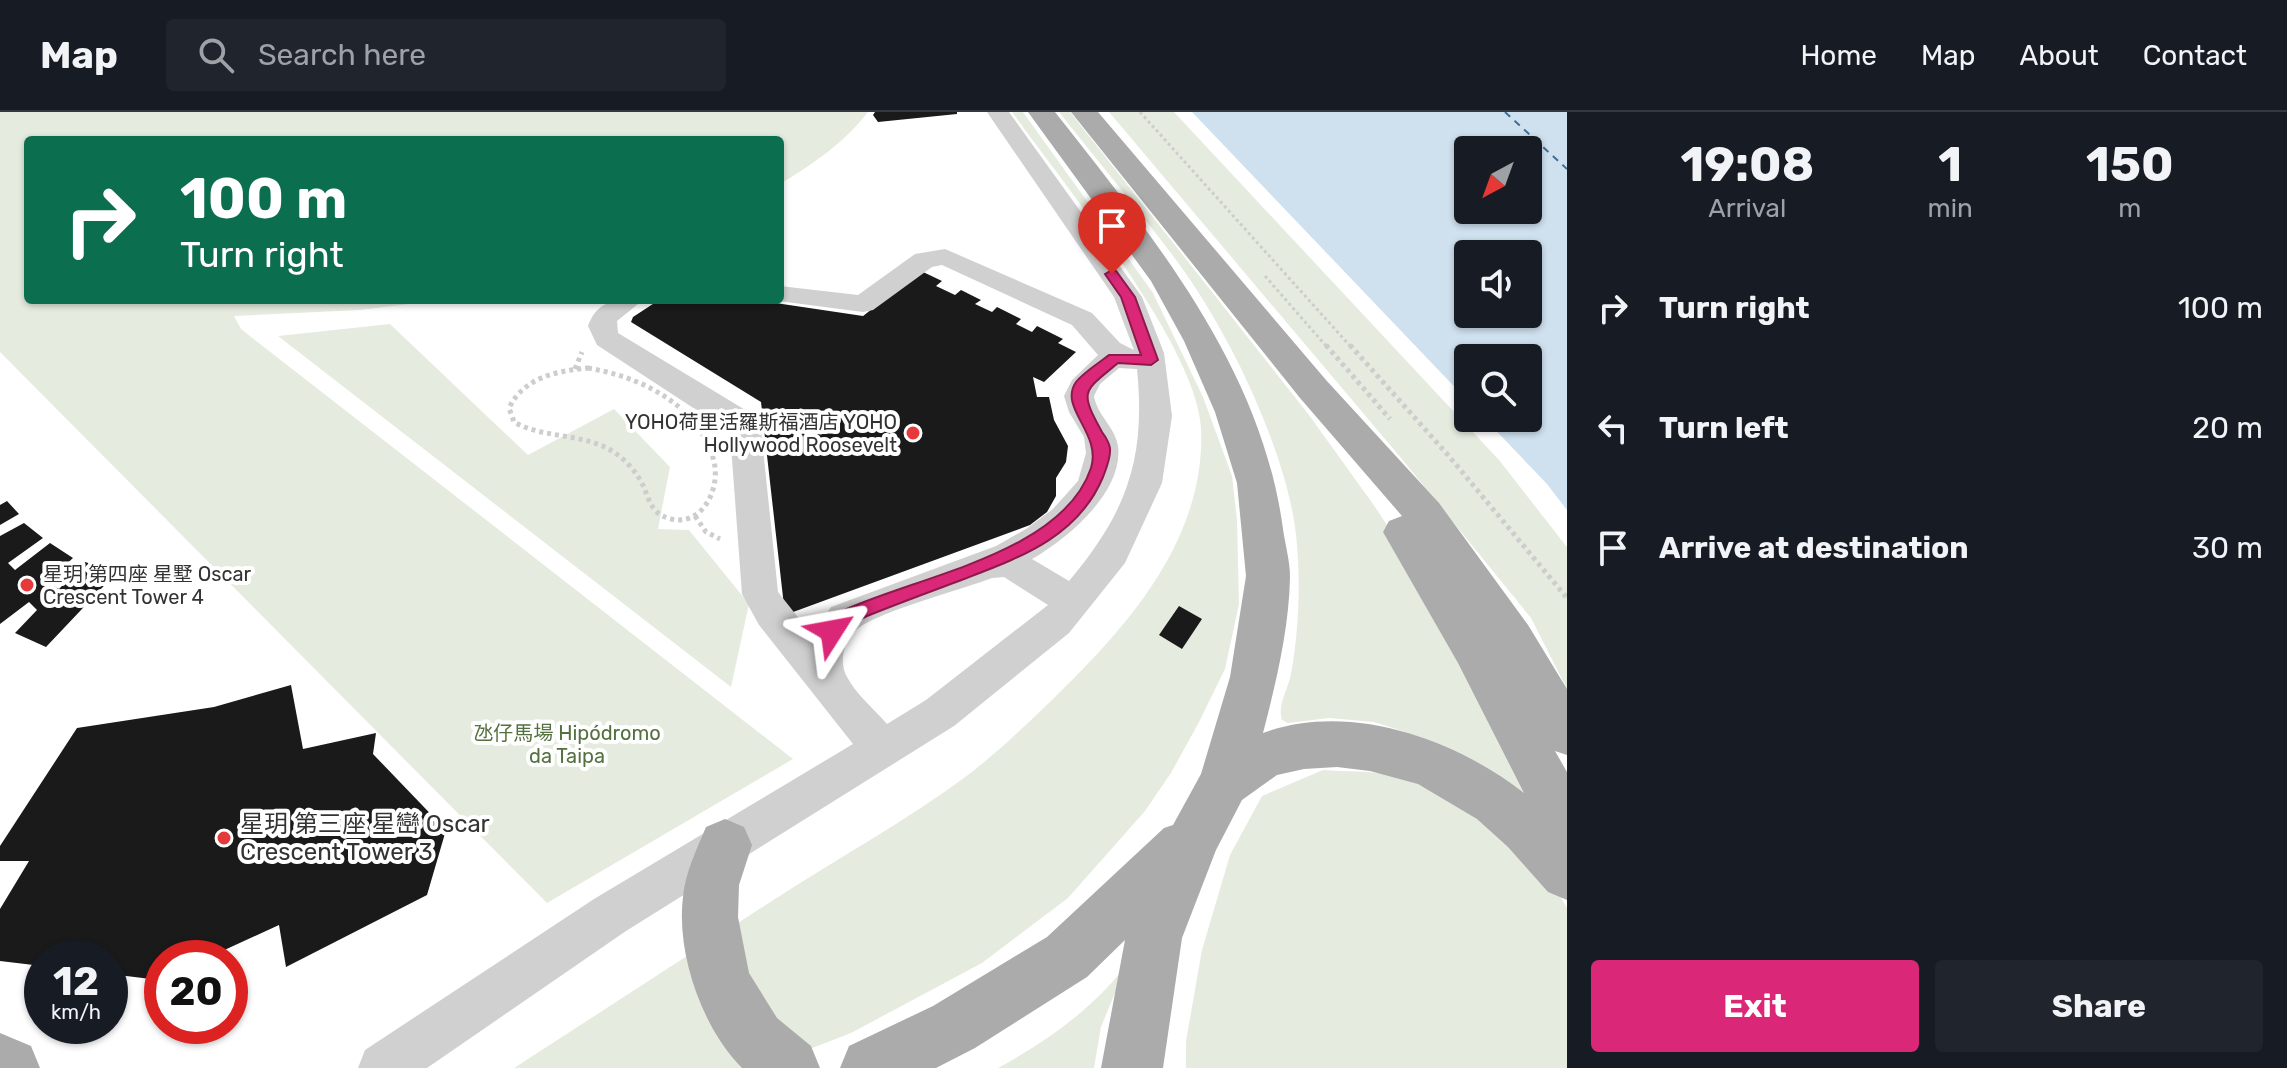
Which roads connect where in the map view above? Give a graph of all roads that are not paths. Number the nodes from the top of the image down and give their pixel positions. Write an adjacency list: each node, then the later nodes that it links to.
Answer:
1 (998, 112): 6 (street)
2 (1041, 112): 15 (main road)
3 (1084, 112): 7 (main road)
4 (784, 294): 6 (street)
5 (623, 304): 10 (street)
6 (1137, 359): 8 (street); 9 (street)
7 (1313, 389): 13 (main road); 16 (main road)
8 (985, 564): 9 (street); 11 (street)
9 (1073, 602): 14 (street)
10 (767, 607): 11 (street); 12 (street)
11 (860, 610): 12 (street)
12 (830, 685): 14 (street)
13 (1567, 733)
14 (882, 749): 18 (street)
15 (1224, 783): 17 (main road); 19 (main road)
16 (1567, 823)
17 (1194, 837): 24 (main road); 25 (main road)
18 (725, 845): 22 (street); 23 (main road)
19 (1567, 873)
20 (0, 1064): 21 (main road)
21 (9, 1068)
22 (383, 1068)
23 (789, 1068)
24 (871, 1068)
25 (1132, 1068)

